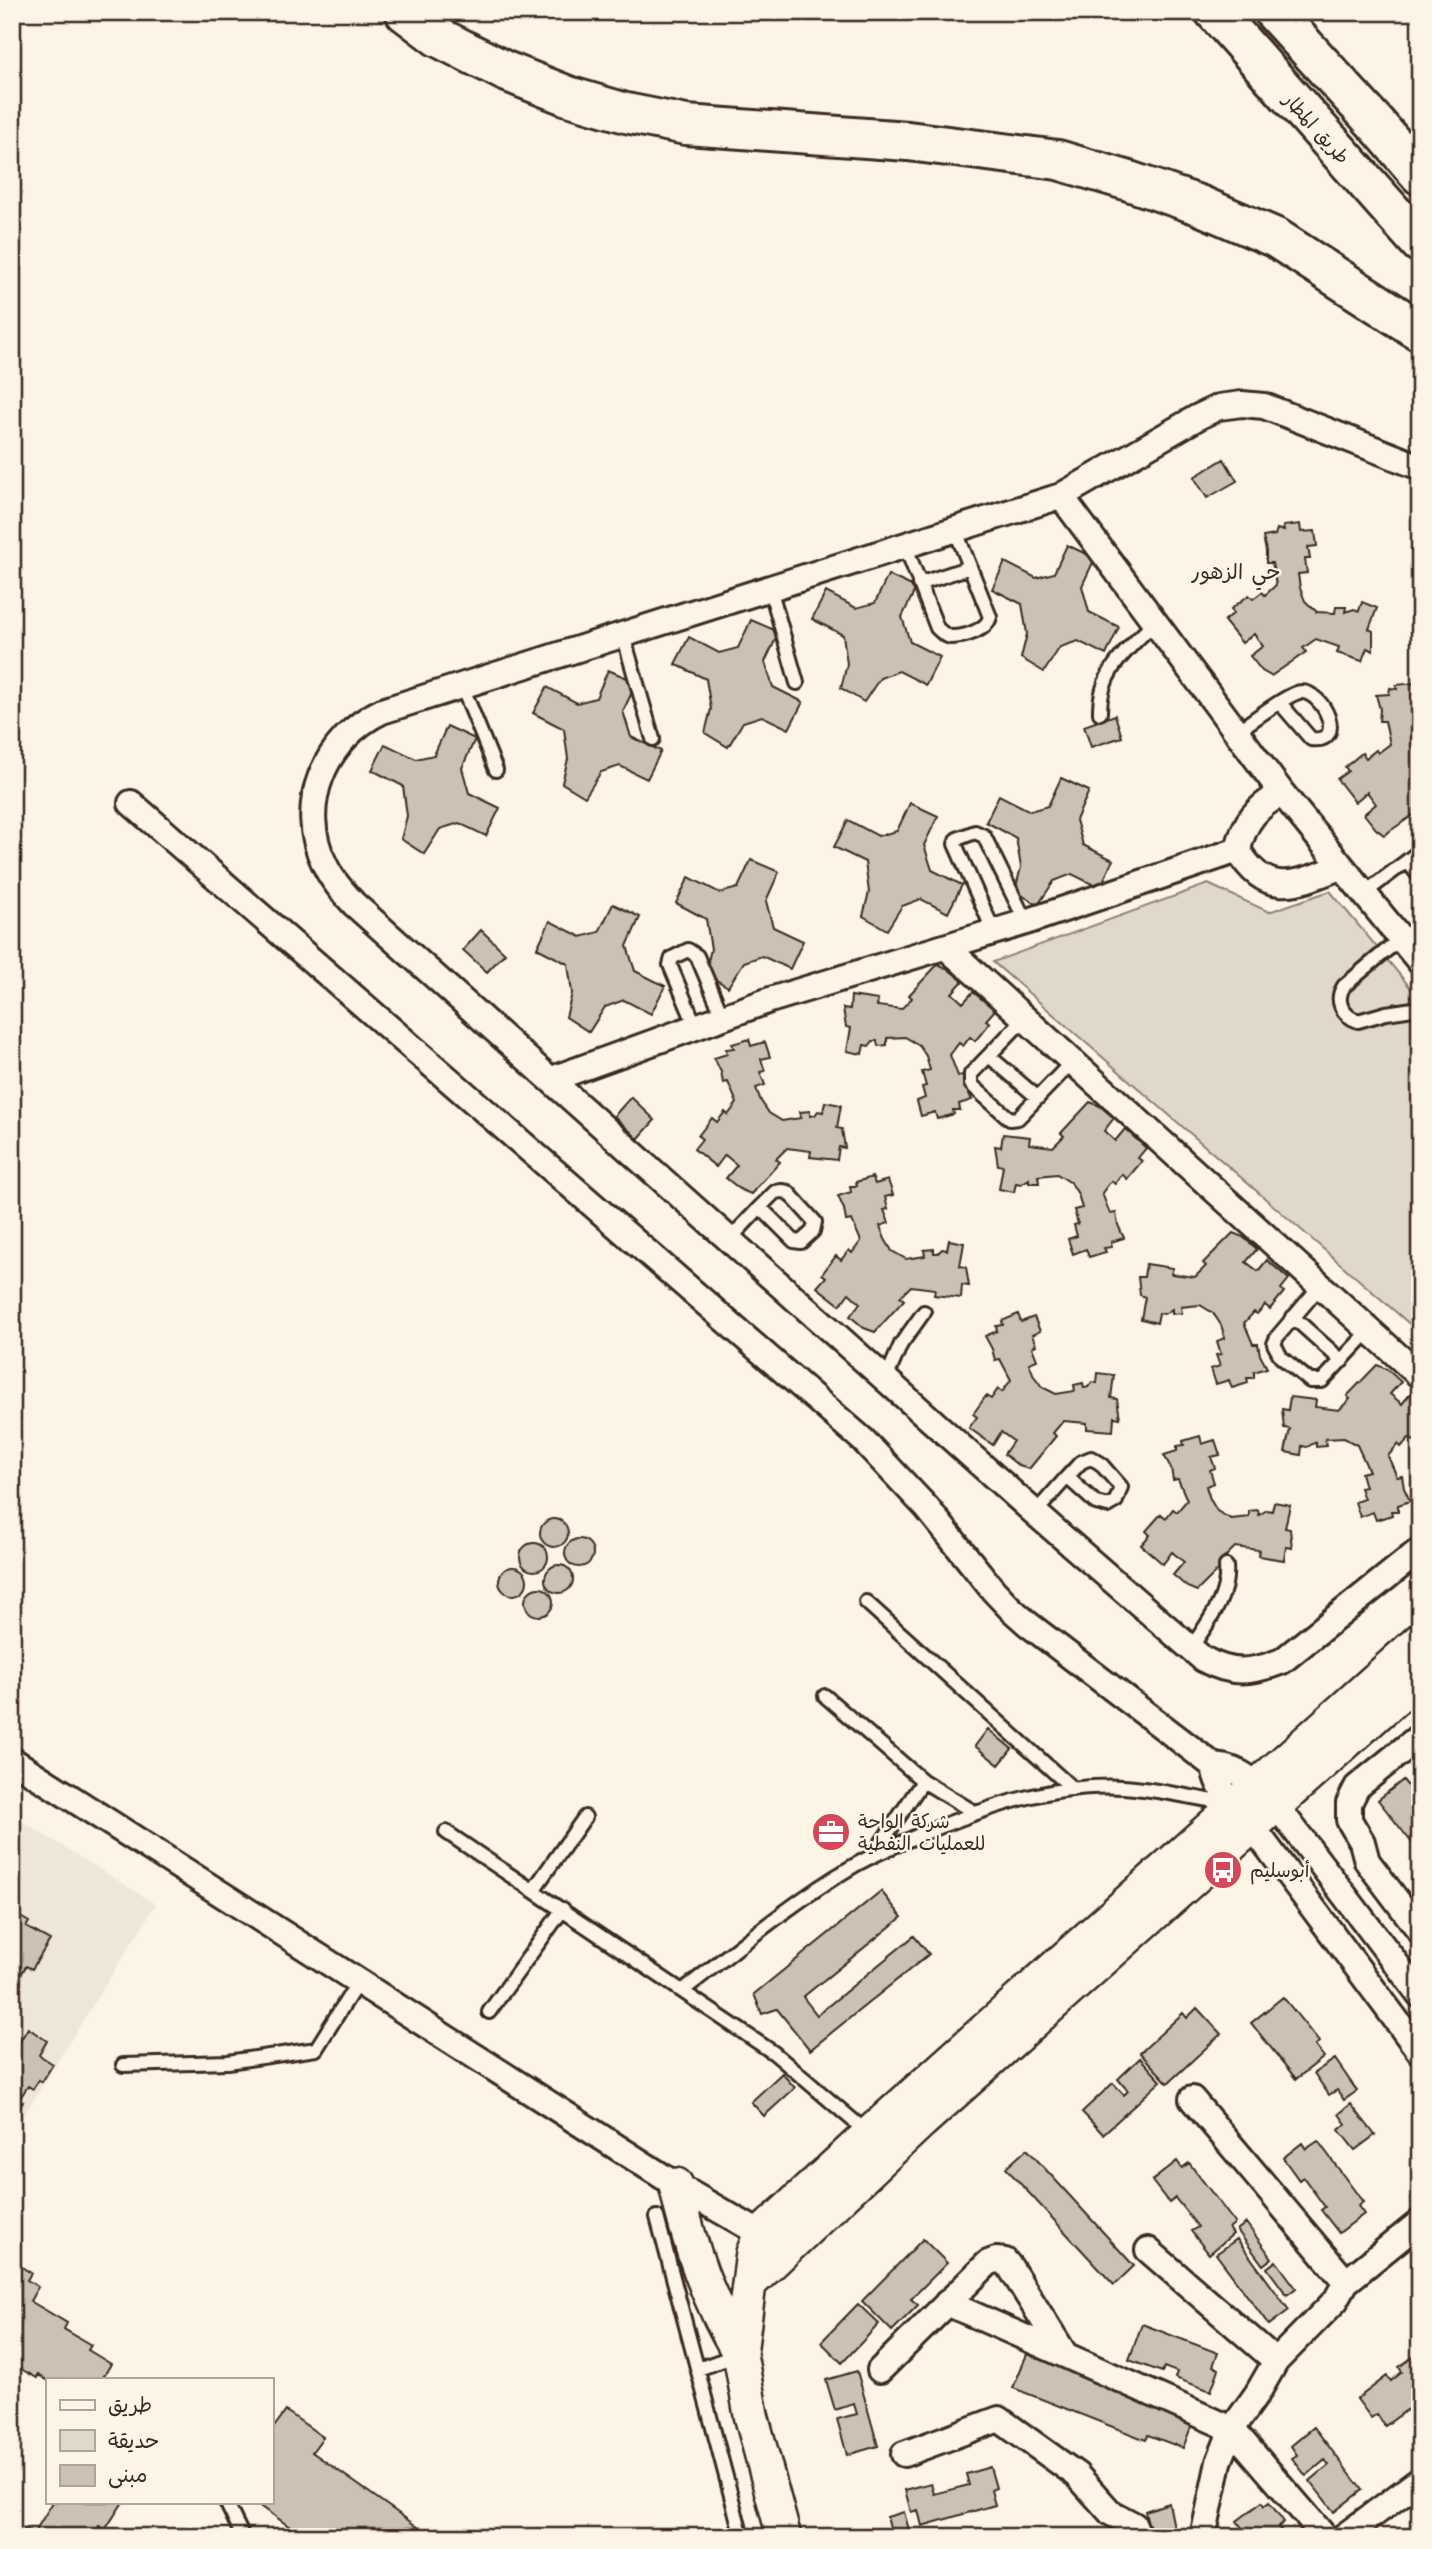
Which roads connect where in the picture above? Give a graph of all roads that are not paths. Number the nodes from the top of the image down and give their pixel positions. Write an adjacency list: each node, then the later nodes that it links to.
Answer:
1 (405, 12): 6 (highway)
2 (1214, 12): 5 (highway, طريق المطار)
3 (1274, 12): 4 (highway)
4 (1420, 175)
5 (1420, 243)
6 (1420, 331)
7 (1420, 467): 8 (street)
8 (1061, 496): 9 (street); 14 (street)
9 (955, 529): 10 (street); 11 (lane)
10 (905, 545): 12 (lane); 13 (street)
11 (970, 567): 12 (lane); 12 (lane)
12 (919, 584)
13 (770, 588): 15 (street); 16 (lane)
14 (1155, 622): 19 (lane); 20 (street)
15 (623, 635): 17 (street); 21 (lane)
16 (797, 683)
17 (462, 685): 22 (lane); 42 (street)
18 (1280, 703): 20 (lane)
19 (1100, 713)
20 (1236, 732): 23 (street)
21 (653, 739)
22 (496, 771)
23 (1282, 793): 25 (street); 28 (street)
24 (131, 803): 66 (street)
25 (1238, 850): 28 (street); 31 (street)
26 (1420, 851): 27 (lane)
27 (1407, 861): 29 (lane); 30 (lane)
28 (1340, 867): 30 (street)
29 (1420, 877)
30 (1363, 894): 33 (street)
31 (1027, 922): 32 (street); 32 (lane)
32 (994, 932): 34 (street)
33 (1400, 939): 35 (street); 36 (lane)
34 (946, 947): 37 (street); 38 (street)
35 (1420, 962)
36 (1420, 1008)
37 (723, 1017): 39 (street); 39 (lane)
38 (1024, 1019): 40 (lane); 41 (street)
39 (696, 1027): 42 (street)
40 (989, 1056): 43 (lane); 43 (lane)
41 (1072, 1062): 43 (lane); 46 (street)
42 (552, 1079): 45 (street)
43 (1038, 1098)
44 (760, 1207): 44 (lane); 45 (lane)
45 (730, 1239): 52 (street)
46 (1321, 1286): 48 (lane); 49 (street)
47 (924, 1312): 52 (lane)
48 (1293, 1317): 50 (lane); 50 (lane)
49 (1370, 1330): 50 (lane); 51 (street)
50 (1342, 1361)
51 (1420, 1376)
52 (886, 1379): 54 (street)
53 (1067, 1477): 54 (lane)
54 (1035, 1513): 59 (street)
55 (1420, 1550): 59 (street)
56 (1226, 1566): 59 (lane)
57 (866, 1602): 65 (lane)
58 (1420, 1640): 66 (main road)
59 (1190, 1650)
60 (1420, 1676): 66 (main road)
61 (825, 1696): 64 (lane)
62 (1418, 1740): 73 (street)
63 (12, 1760): 74 (street)
64 (923, 1781): 67 (lane); 70 (lane)
65 (1073, 1789): 66 (lane); 67 (lane)
66 (1256, 1806): 76 (street); 78 (street); 81 (main road); 85 (main road)
67 (974, 1812): 70 (lane)
68 (585, 1817): 71 (lane)
69 (446, 1832): 71 (lane)
70 (873, 1855): 75 (lane)
71 (534, 1889): 72 (lane)
72 (563, 1909): 75 (lane); 77 (lane)
73 (1420, 1931)
74 (358, 1982): 79 (lane); 82 (street)
75 (682, 1991): 81 (lane)
76 (1420, 1995)
77 (489, 2012)
78 (1420, 2052)
79 (123, 2065)
80 (1192, 2099): 87 (street)
81 (869, 2134): 85 (main road)
82 (676, 2185): 85 (street); 90 (main road)
83 (657, 2217): 92 (lane)
84 (1420, 2222): 87 (street)
85 (773, 2241): 90 (main road)
86 (1148, 2250): 91 (street)
87 (1346, 2282): 91 (street)
88 (947, 2302): 89 (street); 89 (street); 93 (street)
89 (1064, 2353): 94 (street)
90 (740, 2354): 92 (lane); 100 (main road)
91 (1276, 2361): 94 (street)
92 (698, 2369): 99 (lane)
93 (880, 2370)
94 (1232, 2428): 102 (street); 103 (street)
95 (904, 2454): 101 (street)
96 (1420, 2480): 104 (street)
97 (227, 2504): 98 (lane)
98 (243, 2537)
99 (742, 2537)
100 (784, 2537)
101 (1139, 2537)
102 (1203, 2537)
103 (1325, 2537)
104 (1343, 2537)

